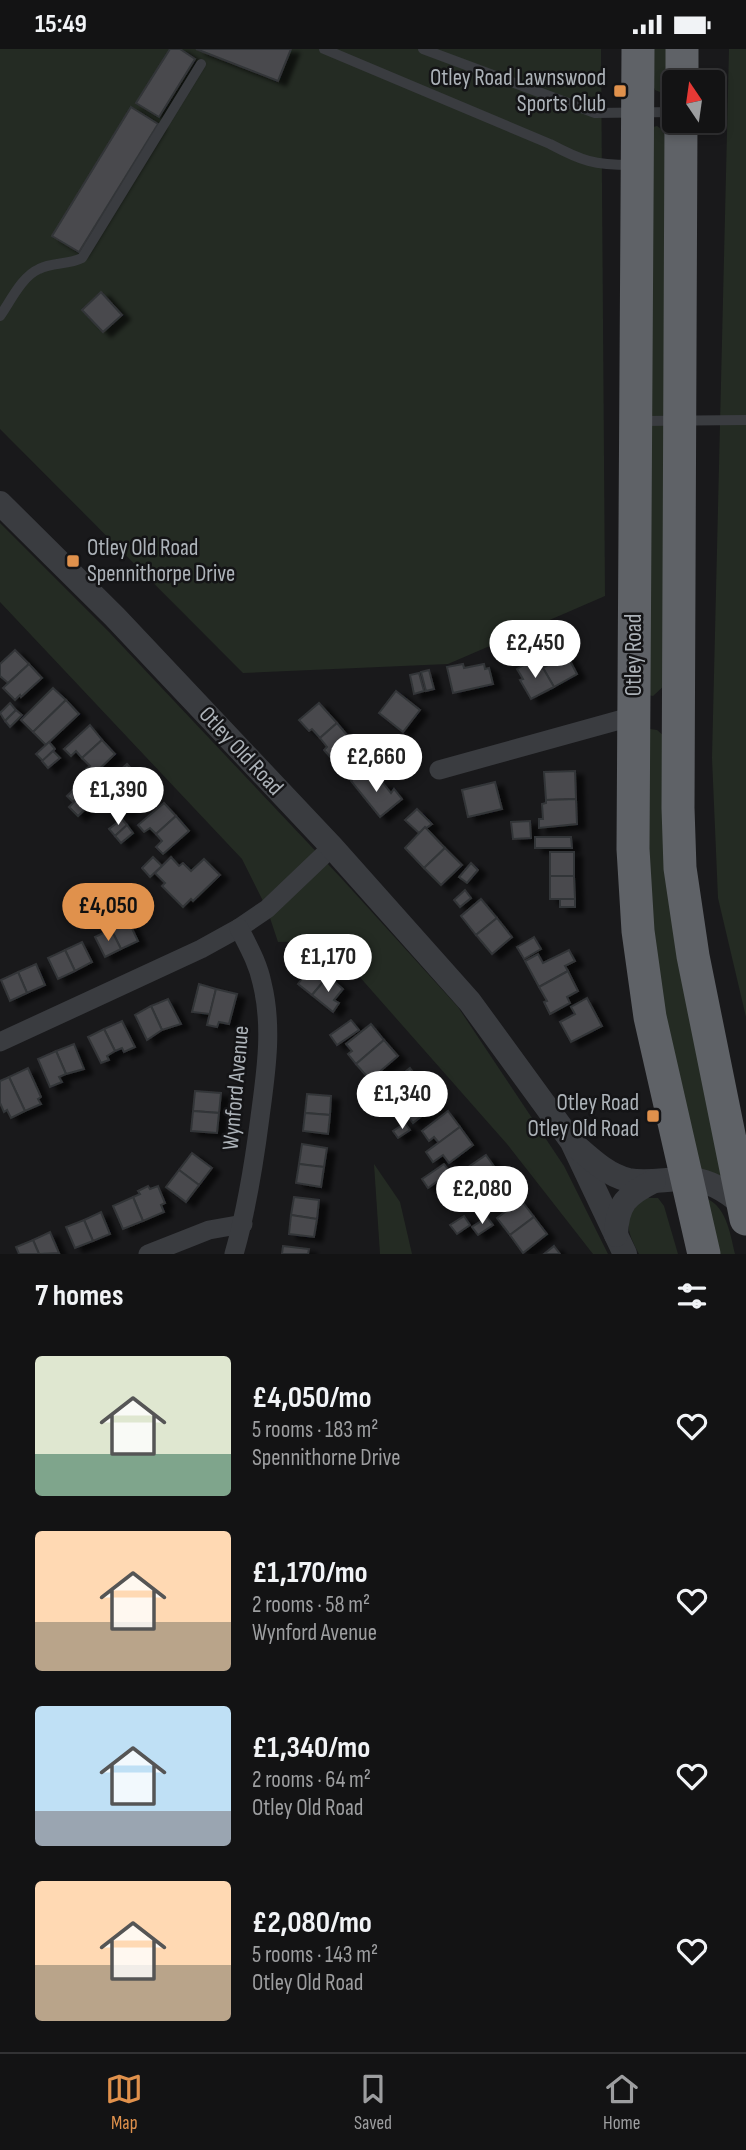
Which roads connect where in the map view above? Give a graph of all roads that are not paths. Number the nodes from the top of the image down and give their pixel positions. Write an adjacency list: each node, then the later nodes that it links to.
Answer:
1 (324, 49): 10 (lane)
2 (423, 49): 7 (lane)
3 (638, 49): 7 (highway, Otley Road)
4 (682, 49): 6 (highway)
5 (201, 64): 11 (lane)
6 (682, 70)
7 (639, 112): 8 (lane); 10 (highway, Otley Road)
8 (662, 112)
9 (681, 133): 14 (highway, Otley Road)
10 (638, 165): 13 (highway, Otley Road)
11 (0, 316)
12 (746, 420): 14 (lane)
13 (634, 421): 14 (lane); 16 (highway, Otley Road)
14 (681, 421): 17 (highway, Otley Road)
15 (0, 503): 19 (street, Otley Old Road)
16 (634, 716): 17 (highway); 18 (street); 23 (highway, Otley Road)
17 (679, 716): 24 (highway, Otley Road)
18 (439, 770)
19 (332, 847): 20 (street); 22 (street, Otley Old Road)
20 (239, 928): 21 (street); 25 (street, Wynford Avenue)
21 (0, 1042)
22 (572, 1142): 23 (street, Otley Old Road); 26 (street, Otley Old Road)
23 (670, 1180): 24 (street, Otley Old Road); 26 (street); 29 (highway, Otley Road)
24 (745, 1212)
25 (243, 1224): 27 (street); 28 (street, Wynford Avenue)
26 (621, 1245)
27 (148, 1254)
28 (234, 1254)
29 (704, 1254)

